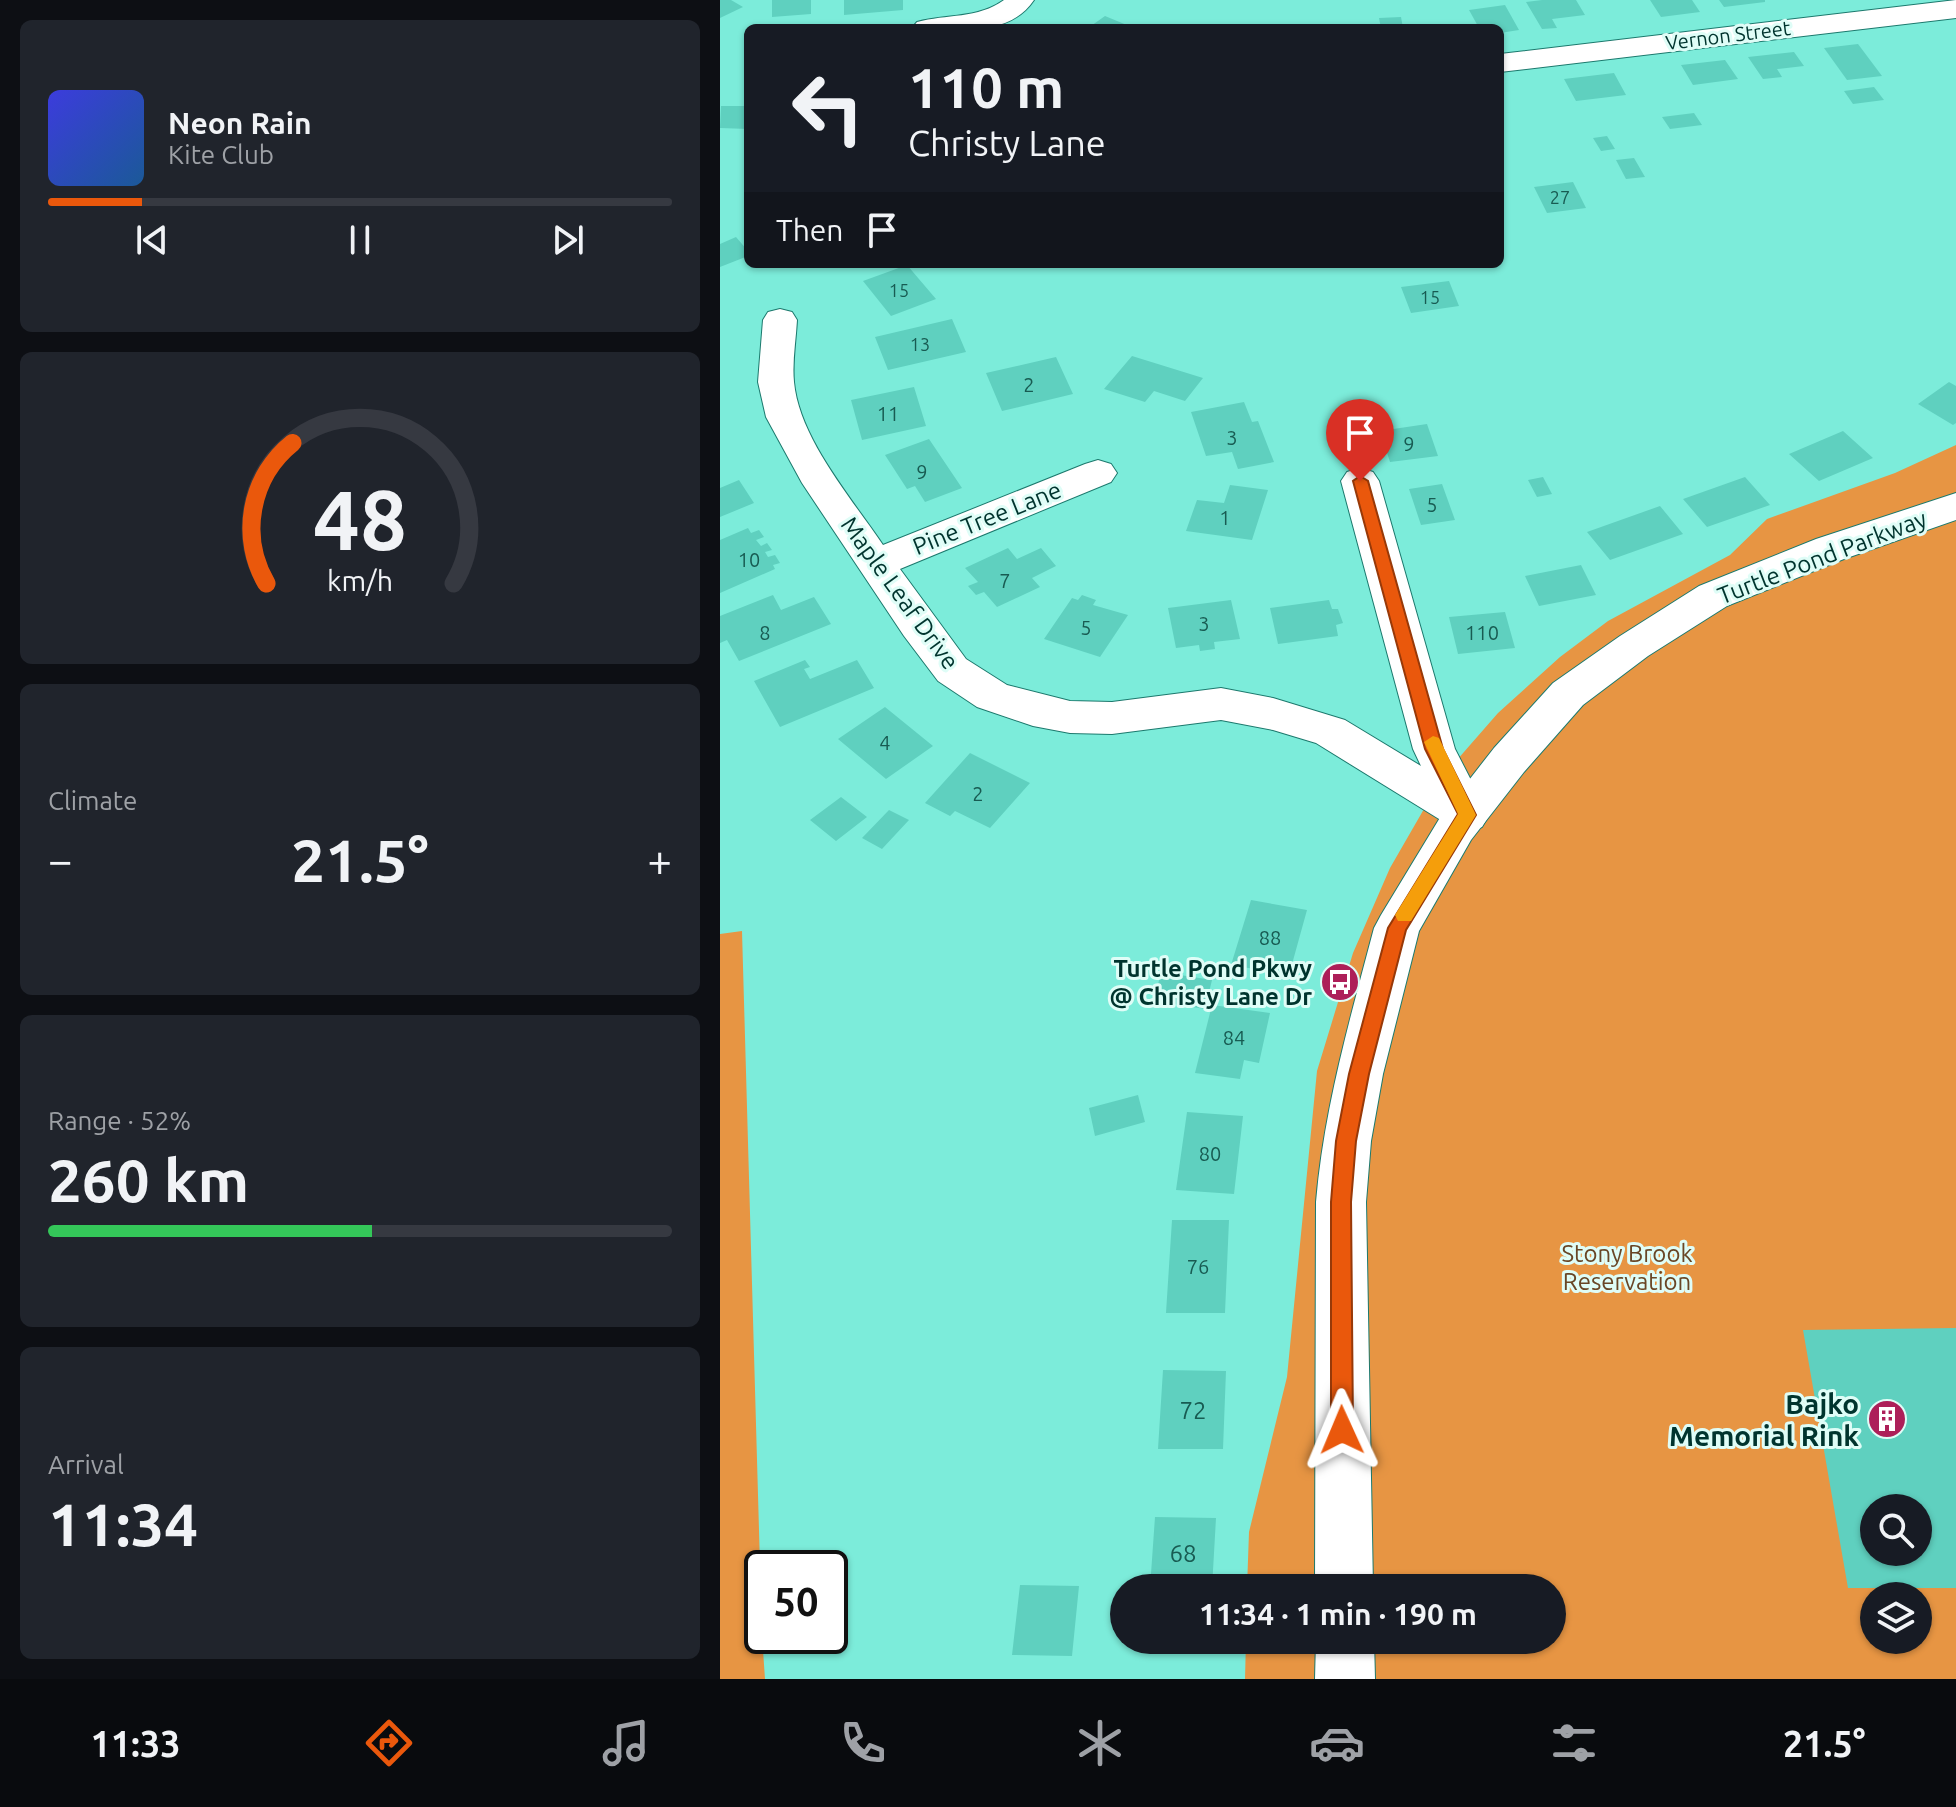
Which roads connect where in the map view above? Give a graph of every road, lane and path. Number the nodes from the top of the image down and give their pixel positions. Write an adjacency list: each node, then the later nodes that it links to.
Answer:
1 (1020, 0): 3 (street)
2 (1956, 9): 4 (street, Vernon Street)
3 (951, 24)
4 (1504, 63)
5 (780, 320): 9 (street, Maple Leaf Drive)
6 (1098, 473): 9 (street, Pine Tree Lane)
7 (1360, 481): 10 (street)
8 (1956, 506): 10 (street, Turtle Pond Parkway)
9 (876, 563): 10 (street, Maple Leaf Drive)
10 (1467, 815): 11 (street, Turtle Pond Parkway)
11 (1344, 1574)
12 (1345, 1654): 13 (street)
13 (1345, 1679)

